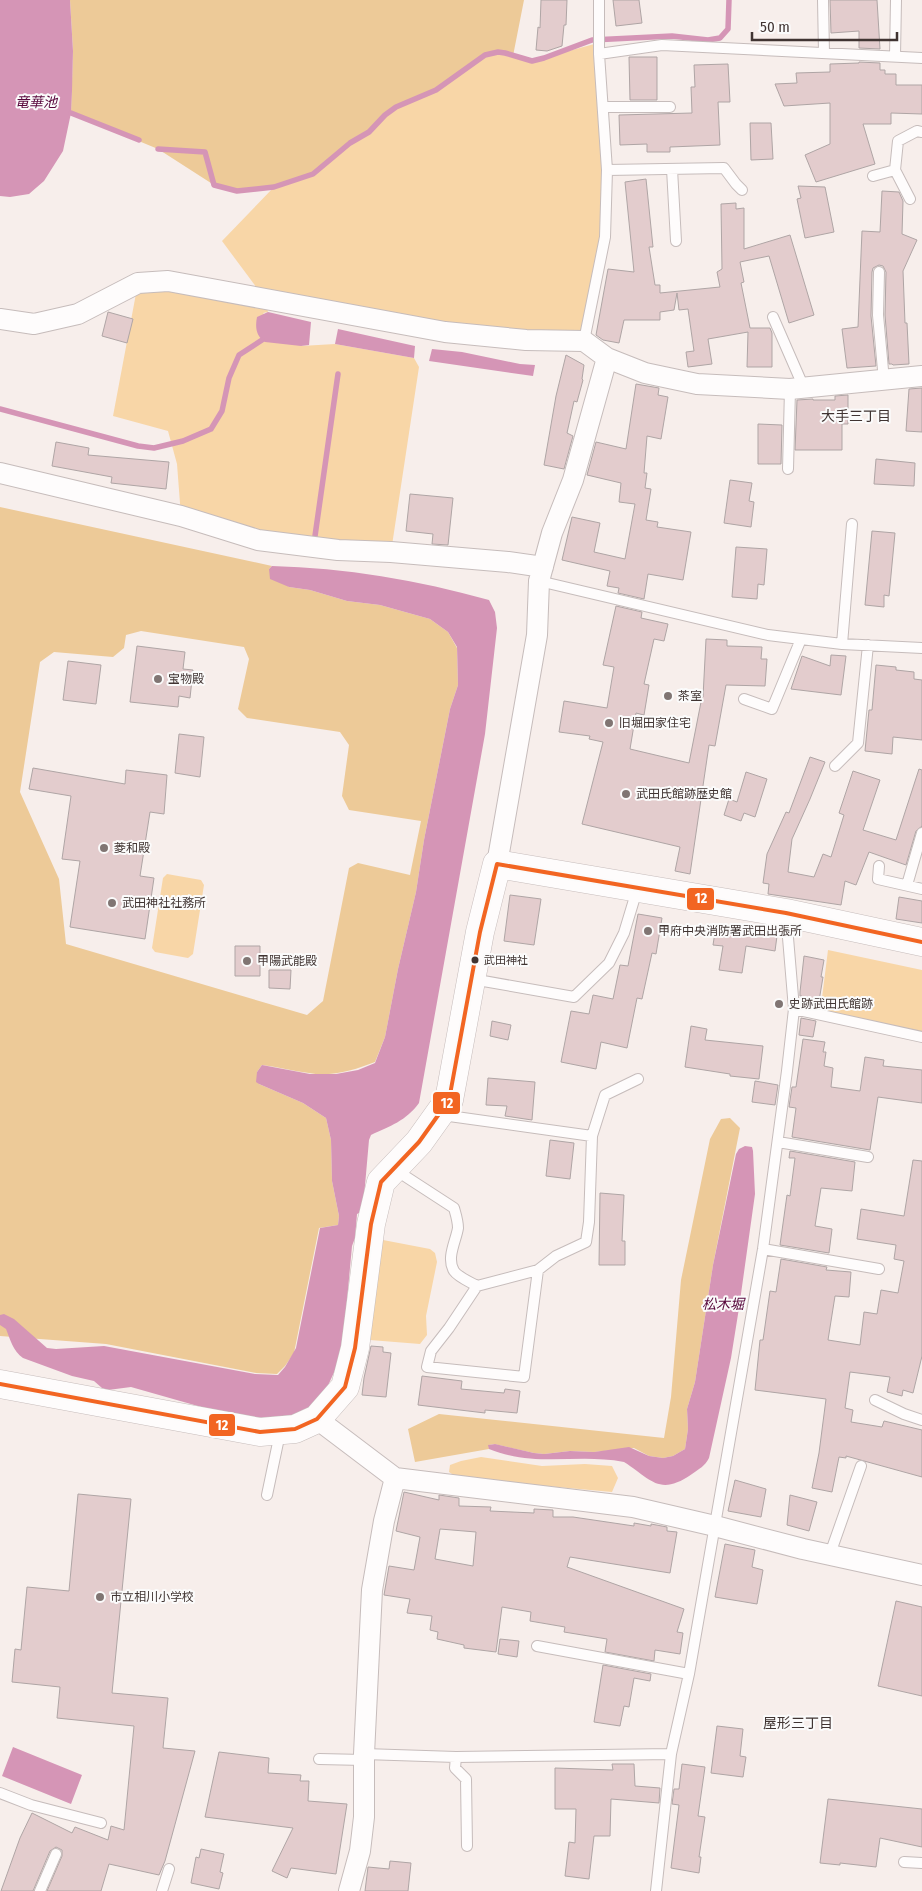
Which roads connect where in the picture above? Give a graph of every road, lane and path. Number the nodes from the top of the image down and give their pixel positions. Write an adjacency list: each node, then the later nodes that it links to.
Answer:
1 (599, 0): 4 (lane)
2 (823, 0): 5 (lane)
3 (896, 0): 6 (lane)
4 (599, 53): 5 (lane); 8 (lane)
5 (824, 53): 6 (lane)
6 (895, 56): 7 (lane)
7 (922, 58)
8 (603, 107): 9 (lane); 12 (lane)
9 (670, 107)
10 (922, 132): 13 (lane)
11 (672, 169): 12 (lane); 15 (lane); 17 (lane)
12 (607, 170): 21 (lane)
13 (895, 170): 14 (lane); 16 (lane)
14 (873, 176)
15 (742, 190)
16 (910, 199)
17 (676, 241)
18 (879, 272): 24 (lane)
19 (774, 317): 25 (lane)
20 (0, 319): 21 (street)
21 (584, 341): 22 (street)
22 (607, 358): 25 (street); 29 (street)
23 (922, 376): 24 (street)
24 (884, 381): 25 (street)
25 (797, 389): 26 (lane)
26 (788, 469)
27 (0, 473): 29 (street)
28 (852, 524): 31 (lane)
29 (541, 574): 30 (lane); 37 (street)
30 (801, 639): 31 (lane); 34 (lane)
31 (842, 644): 32 (lane)
32 (868, 645): 33 (lane); 35 (lane)
33 (922, 648)
34 (744, 699)
35 (835, 766)
36 (922, 832): 39 (lane)
37 (497, 864): 40 (main road); 44 (main road)
38 (879, 866): 39 (lane)
39 (907, 885): 41 (lane)
40 (638, 888): 42 (main road); 44 (lane)
41 (922, 888)
42 (786, 913): 43 (main road); 45 (lane)
43 (922, 942)
44 (471, 979): 48 (main road)
45 (794, 1008): 46 (lane); 50 (lane)
46 (922, 1036)
47 (638, 1079): 49 (lane)
48 (439, 1114): 49 (lane); 52 (main road)
49 (592, 1136): 55 (lane)
50 (778, 1142): 51 (lane); 53 (lane)
51 (868, 1157)
52 (394, 1169): 56 (lane); 59 (main road)
53 (763, 1249): 54 (lane); 65 (lane)
54 (879, 1269)
55 (538, 1270): 56 (lane); 56 (lane)
56 (477, 1286)
57 (0, 1384): 61 (main road)
58 (875, 1400): 60 (lane)
59 (317, 1419): 61 (main road); 63 (street)
60 (922, 1420)
61 (281, 1430): 64 (lane)
62 (861, 1466): 66 (lane)
63 (395, 1478): 65 (street); 71 (street)
64 (267, 1496)
65 (715, 1526): 66 (street); 69 (lane)
66 (830, 1554): 67 (street)
67 (922, 1575)
68 (537, 1646): 69 (lane)
69 (689, 1674): 70 (lane)
70 (671, 1754): 72 (lane); 84 (lane)
71 (364, 1757): 72 (lane); 73 (lane); 83 (street)
72 (456, 1757): 76 (lane)
73 (319, 1759)
74 (0, 1793): 75 (lane)
75 (101, 1823)
76 (467, 1846)
77 (56, 1854): 81 (lane)
78 (904, 1862): 79 (lane)
79 (922, 1863)
80 (169, 1869): 82 (lane)
81 (40, 1891)
82 (162, 1891)
83 (349, 1891)
84 (656, 1891)

